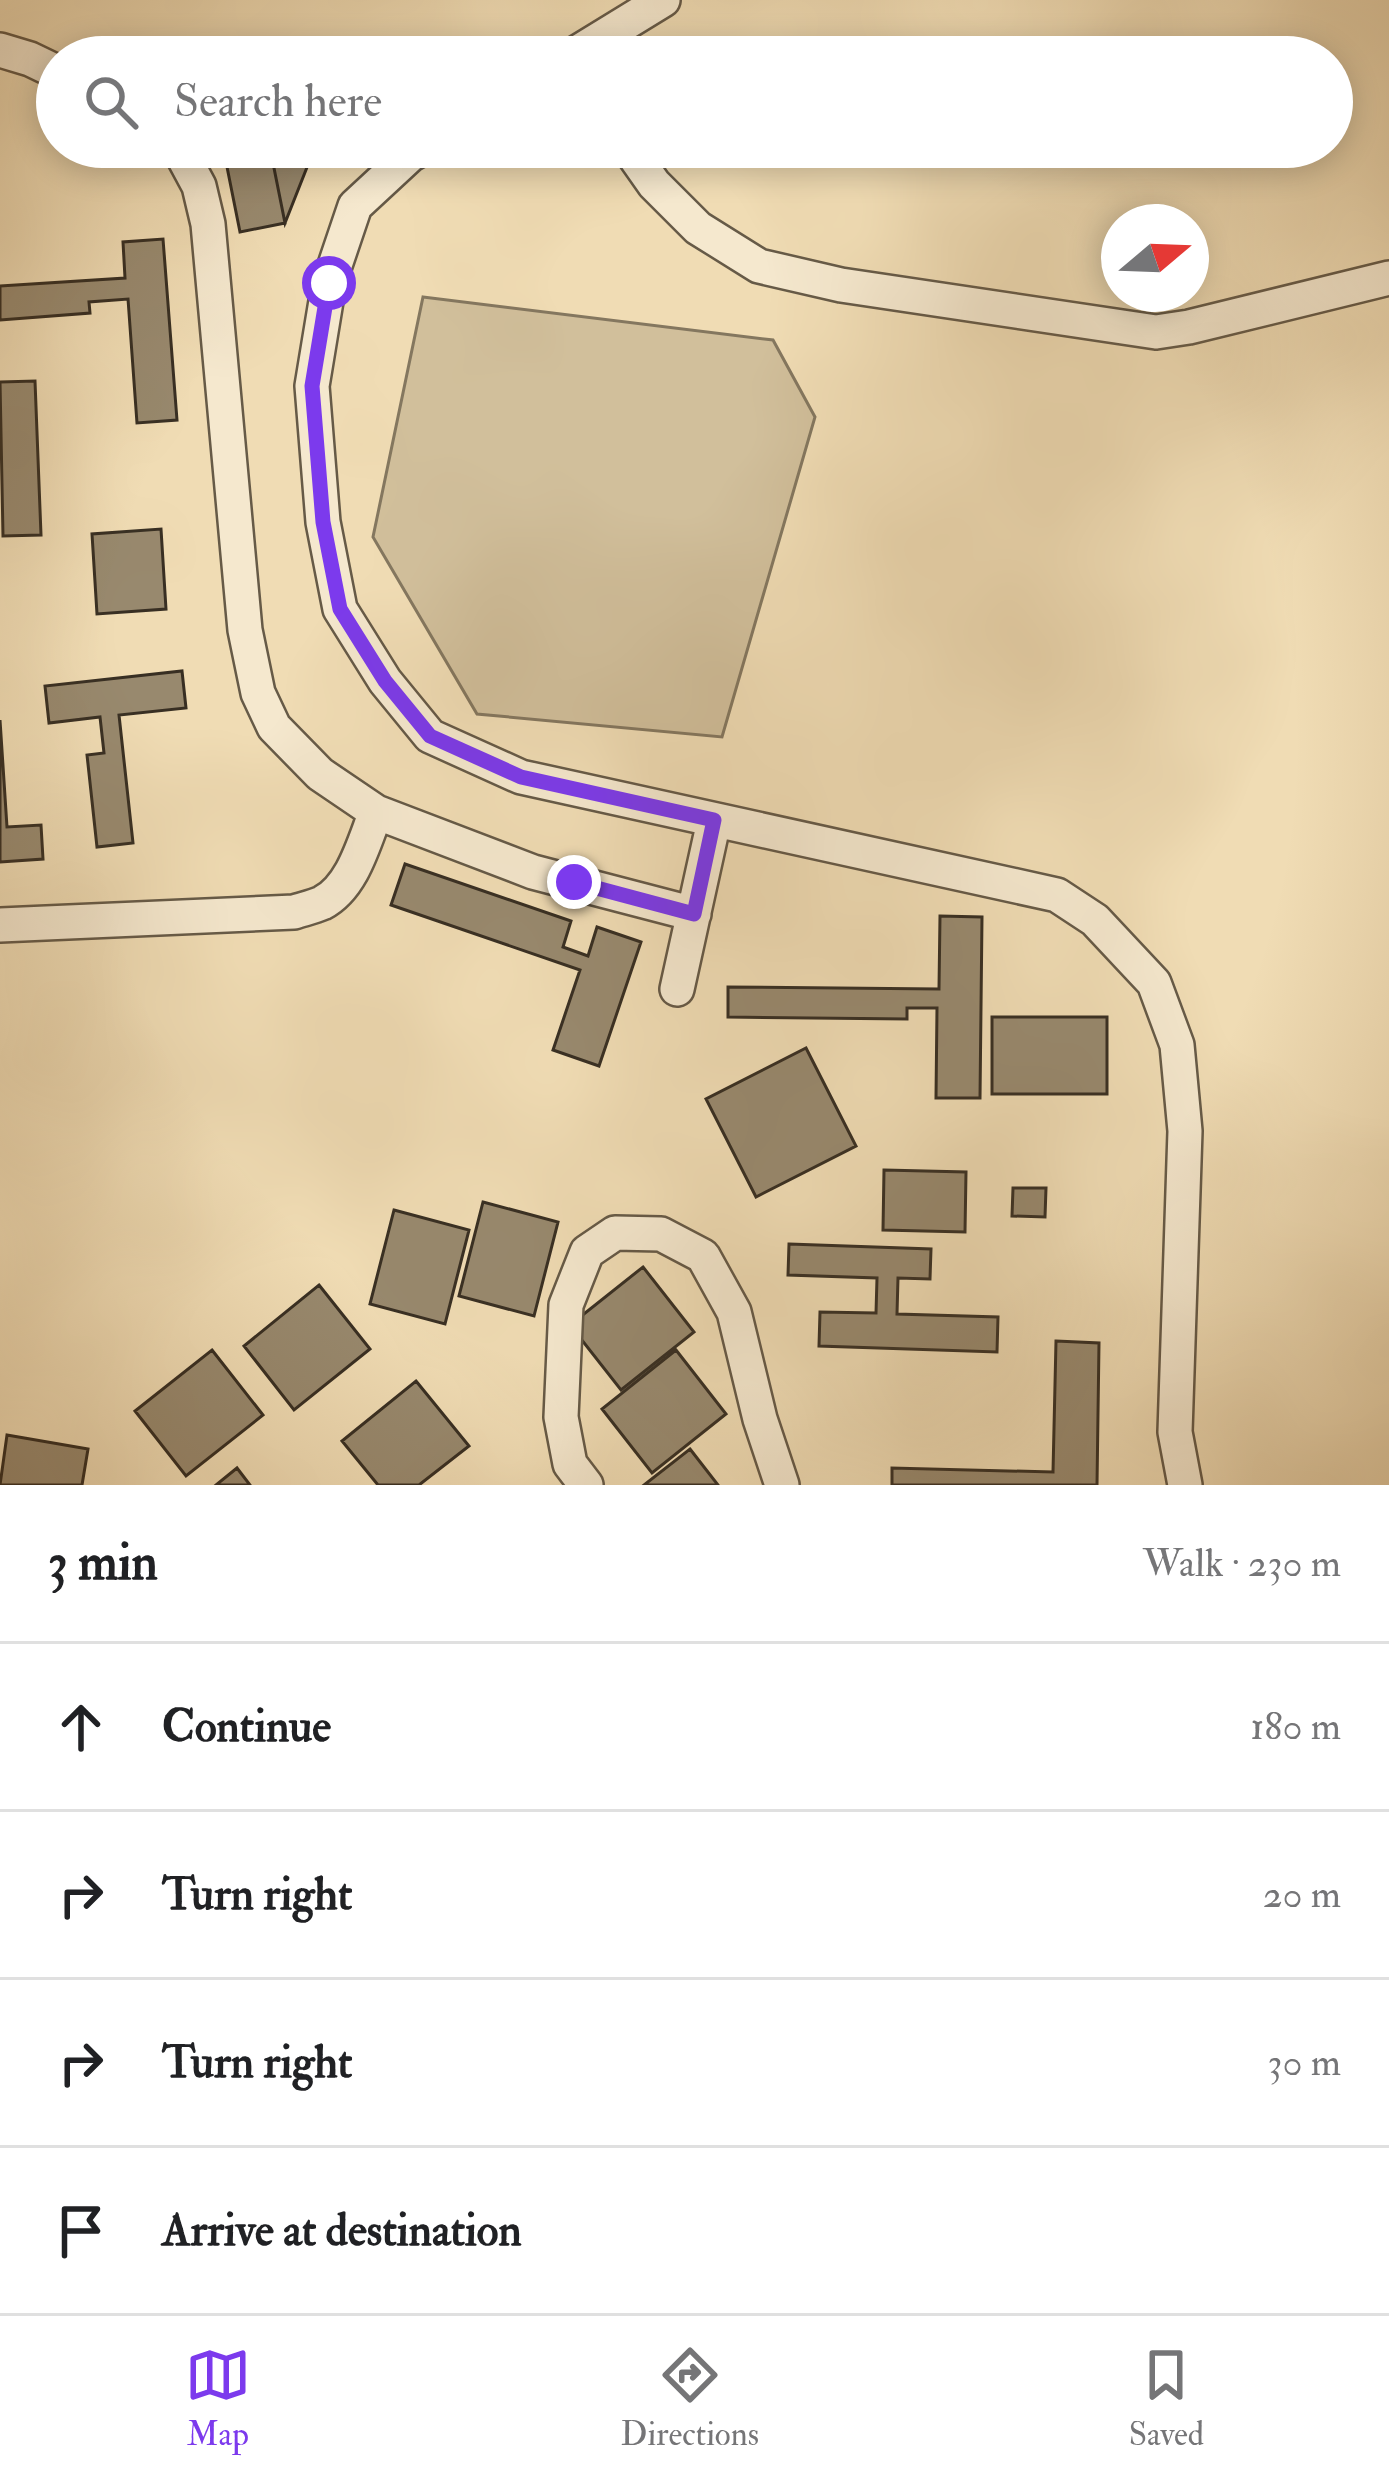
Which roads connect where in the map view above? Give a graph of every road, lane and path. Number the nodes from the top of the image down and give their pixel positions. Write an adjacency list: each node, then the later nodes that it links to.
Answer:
1 (663, 0): 2 (street)
2 (604, 36)
3 (0, 50): 4 (street)
4 (36, 62)
5 (190, 168): 9 (street)
6 (393, 168): 10 (street)
7 (643, 168): 8 (street)
8 (1389, 278)
9 (376, 812): 11 (street); 12 (street)
10 (714, 820): 11 (street); 16 (street)
11 (694, 914): 13 (street)
12 (0, 925)
13 (677, 989)
14 (586, 1485): 15 (street)
15 (782, 1485)
16 (1185, 1485)

